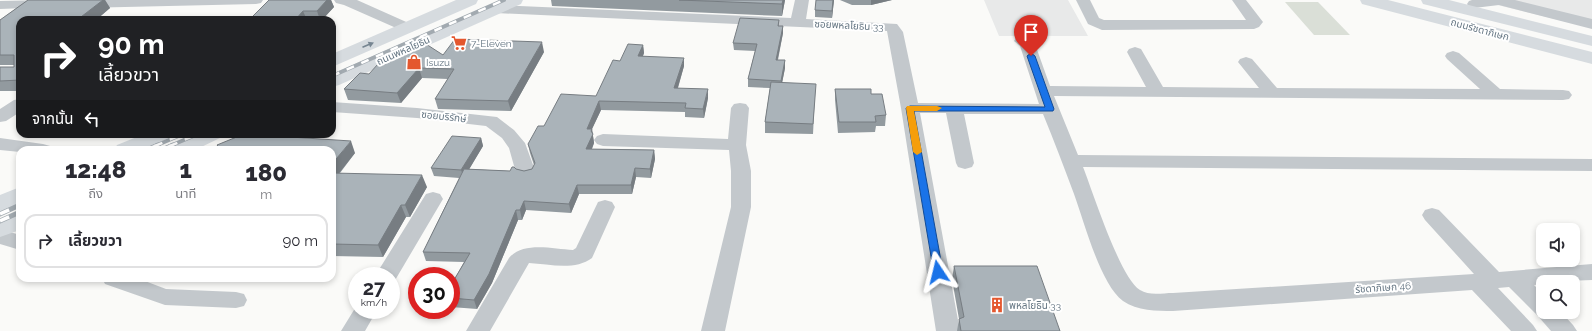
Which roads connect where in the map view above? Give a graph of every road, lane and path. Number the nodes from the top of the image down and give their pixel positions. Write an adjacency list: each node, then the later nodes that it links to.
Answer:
1 (256, 0): 13 (street)
2 (341, 0): 19 (street)
3 (470, 0): 19 (main road, ถนนพหลโยธิน)
4 (516, 0): 14 (main road, ถนนพหลโยธิน)
5 (802, 0): 17 (street)
6 (1083, 0): 7 (street)
7 (1239, 0)
8 (1368, 0): 26 (main road, ถนนรัชดาภิเษก)
9 (1402, 0): 23 (main road, ถนนรัชดาภิเษก)
10 (1429, 0): 22 (main road, ถนนรัชดาภิเษก)
11 (1457, 0): 15 (main road)
12 (1501, 0): 15 (street); 18 (street)
13 (177, 1): 16 (street)
14 (497, 4): 17 (street, ซอยพหลโยธิน 33); 29 (main road, ถนนพหลโยธิน)
15 (1474, 4): 20 (main road)
16 (0, 5)
17 (798, 22): 38 (street, ซอยพหลโยธิน 33)
18 (1592, 24)
19 (408, 28): 27 (main road, ถนนพหลโยธิน, one-way to 19)
20 (1592, 32)
21 (1022, 41): 30 (street, รัชดาภิเษก 46)
22 (1592, 41)
23 (1592, 49)
24 (1135, 52): 31 (street)
25 (1453, 56): 33 (street)
26 (1592, 58)
27 (336, 59)
28 (1246, 62): 32 (street)
29 (336, 79)
30 (1043, 91): 31 (street); 40 (street, รัชดาภิเษก 46)
31 (1157, 92): 32 (street)
32 (1272, 93): 33 (street)
33 (1496, 95): 34 (street)
34 (1562, 95)
35 (16, 107): 41 (street)
36 (336, 107): 53 (street, ซอยบริรักษ์)
37 (740, 108): 46 (street)
38 (910, 108): 39 (street); 74 (street, ซอยพหลโยธิน 33)
39 (954, 108): 40 (street); 51 (street)
40 (1050, 109): 50 (street, รัชดาภิเษก 46)
41 (0, 117)
42 (153, 138): 48 (main road)
43 (204, 138): 49 (main road)
44 (603, 140): 46 (street)
45 (0, 144): 47 (street)
46 (738, 145): 73 (street)
47 (19, 146)
48 (134, 146)
49 (186, 146)
50 (1072, 161): 52 (street); 65 (street, รัชดาภิเษก 46)
51 (965, 163)
52 (1592, 165)
53 (526, 173)
54 (16, 197): 56 (main road)
55 (433, 199): 63 (street)
56 (0, 204)
57 (604, 208): 72 (street)
58 (1432, 215): 65 (street)
59 (16, 222): 60 (main road)
60 (0, 229)
61 (0, 236): 62 (street)
62 (16, 242)
63 (391, 267)
64 (1592, 272): 65 (street, รัชดาภิเษก 46)
65 (1495, 280): 68 (street); 75 (street)
66 (124, 282): 67 (street)
67 (236, 300)
68 (1536, 304)
69 (360, 319): 71 (street)
70 (1554, 319): 76 (street)
71 (353, 331)
72 (478, 331)
73 (713, 331)
74 (948, 331)
75 (1525, 331)
76 (1565, 331)

